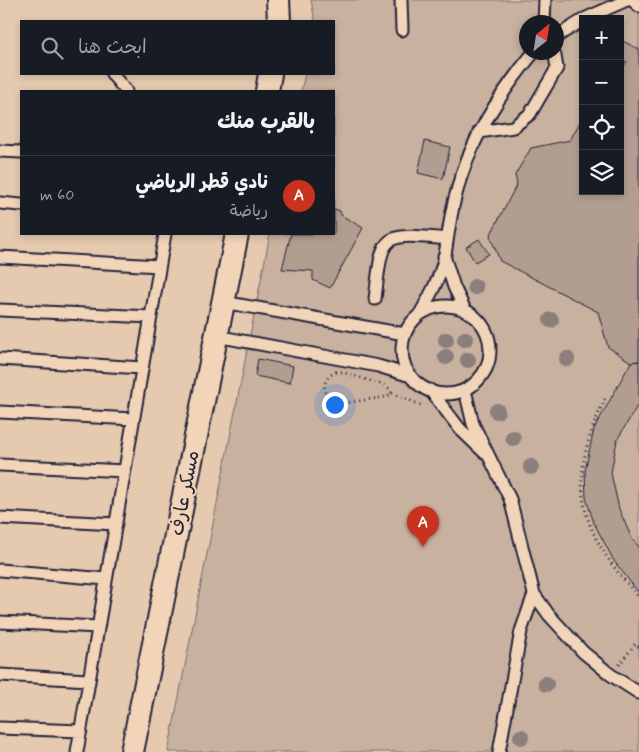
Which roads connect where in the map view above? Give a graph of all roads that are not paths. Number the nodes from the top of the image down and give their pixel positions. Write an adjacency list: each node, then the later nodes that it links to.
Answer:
1 (278, 0): 9 (street)
2 (401, 0): 11 (lane)
3 (546, 0): 7 (lane)
4 (627, 0): 8 (lane)
5 (632, 0): 6 (lane)
6 (639, 6)
7 (545, 15)
8 (592, 15)
9 (279, 20)
10 (579, 22): 12 (lane)
11 (402, 30)
12 (564, 32)
13 (528, 60): 19 (lane)
14 (556, 60): 19 (lane)
15 (113, 75): 17 (lane)
16 (270, 75): 18 (street)
17 (125, 90)
18 (267, 90)
19 (479, 132): 26 (lane)
20 (0, 151): 21 (lane)
21 (20, 152)
22 (0, 204): 23 (lane)
23 (20, 205)
24 (165, 235): 29 (lane)
25 (237, 235): 31 (street, مسكر عارف)
26 (446, 239): 27 (lane); 30 (lane)
27 (444, 256): 33 (lane); 34 (lane)
28 (0, 257): 29 (lane)
29 (159, 266): 35 (lane)
30 (375, 299)
31 (223, 302): 36 (lane); 37 (street, مسكر عارف)
32 (0, 310): 35 (lane)
33 (465, 310): 34 (lane); 42 (lane)
34 (420, 314): 36 (lane)
35 (151, 317): 39 (lane)
36 (405, 334): 40 (lane)
37 (216, 336): 40 (lane); 61 (street, مسكر عارف)
38 (0, 359): 39 (lane)
39 (142, 368): 44 (lane)
40 (411, 376): 41 (lane)
41 (430, 390): 42 (lane); 45 (lane)
42 (465, 390): 45 (lane)
43 (0, 412): 44 (lane)
44 (133, 420): 47 (lane)
45 (489, 457): 52 (lane)
46 (0, 465): 47 (lane)
47 (124, 471): 49 (lane)
48 (0, 518): 49 (lane)
49 (116, 524): 51 (lane)
50 (0, 570): 51 (lane)
51 (106, 579): 54 (lane)
52 (534, 594): 57 (lane); 62 (lane)
53 (0, 622): 54 (lane)
54 (98, 627): 56 (lane)
55 (0, 674): 56 (lane)
56 (89, 680): 59 (lane)
57 (639, 694)
58 (0, 728): 59 (lane)
59 (81, 732): 60 (lane)
60 (77, 752)
61 (132, 752)
62 (499, 752)

